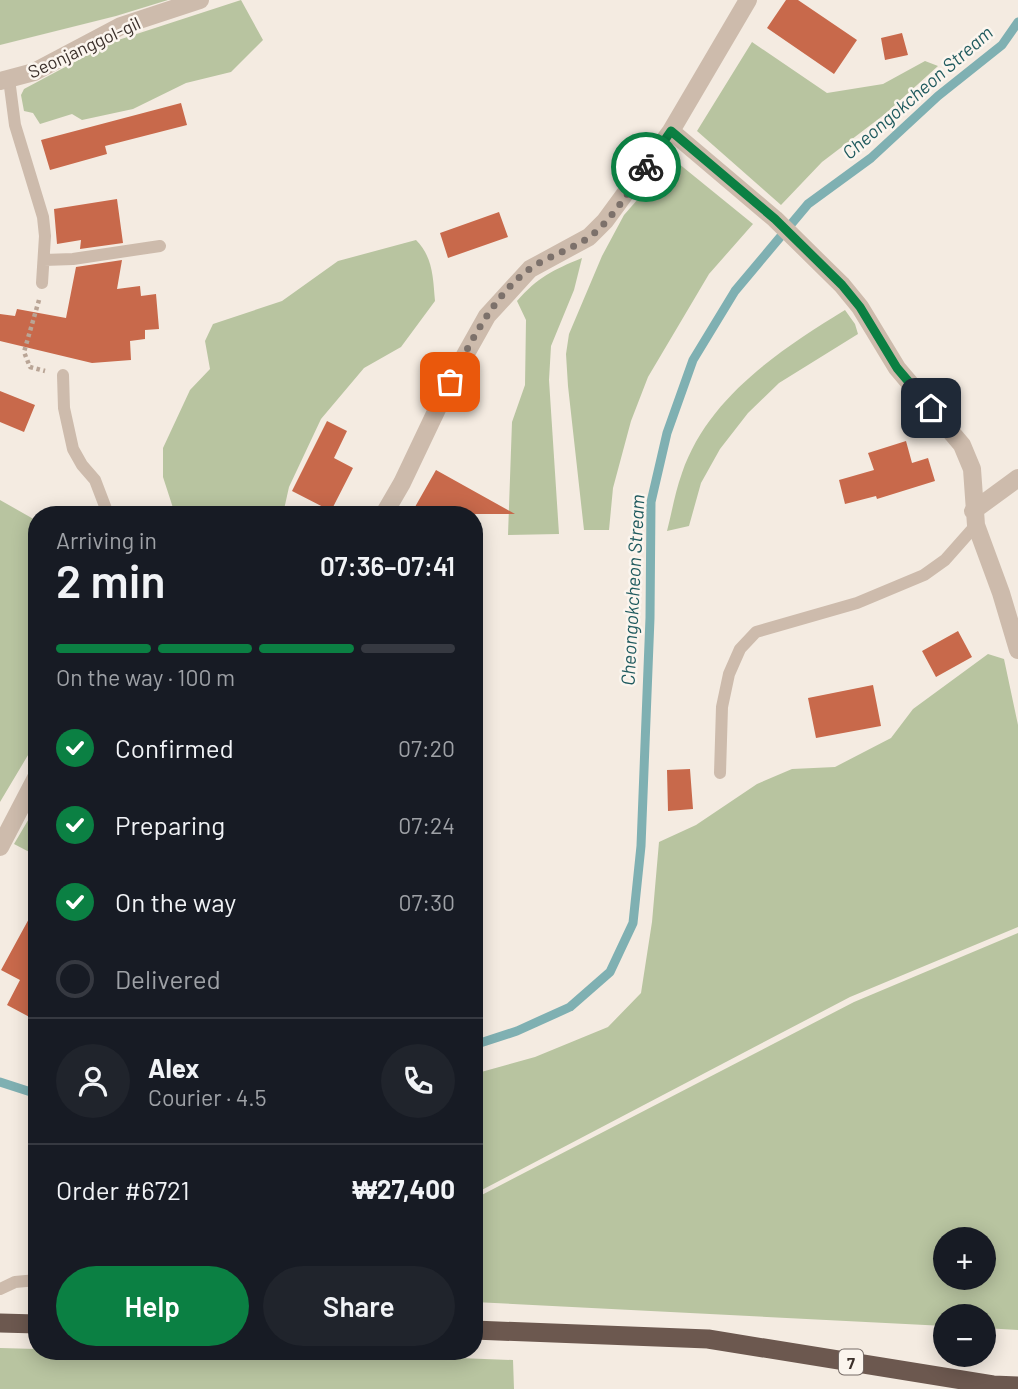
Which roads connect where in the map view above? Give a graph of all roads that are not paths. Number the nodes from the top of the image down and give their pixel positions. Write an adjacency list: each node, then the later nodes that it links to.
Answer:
1 (200, 0): 3 (street, Seonjanggol-gil)
2 (748, 0): 4 (street)
3 (4, 80): 6 (lane, Seonjanggol-gil)
4 (671, 131): 11 (street); 12 (street)
5 (160, 246): 6 (lane)
6 (44, 260): 7 (lane, Seonjanggol-gil)
7 (42, 283)
8 (63, 375): 10 (lane)
9 (1018, 478): 12 (street)
10 (105, 506)
11 (389, 506)
12 (975, 518): 13 (street); 14 (lane)
13 (1018, 650)
14 (720, 773)
15 (28, 793): 16 (street)
16 (0, 847)
17 (28, 1281): 18 (lane)
18 (0, 1289)
19 (0, 1323): 20 (highway)
20 (28, 1324)
21 (483, 1330): 22 (highway, 7)
22 (1018, 1386)

